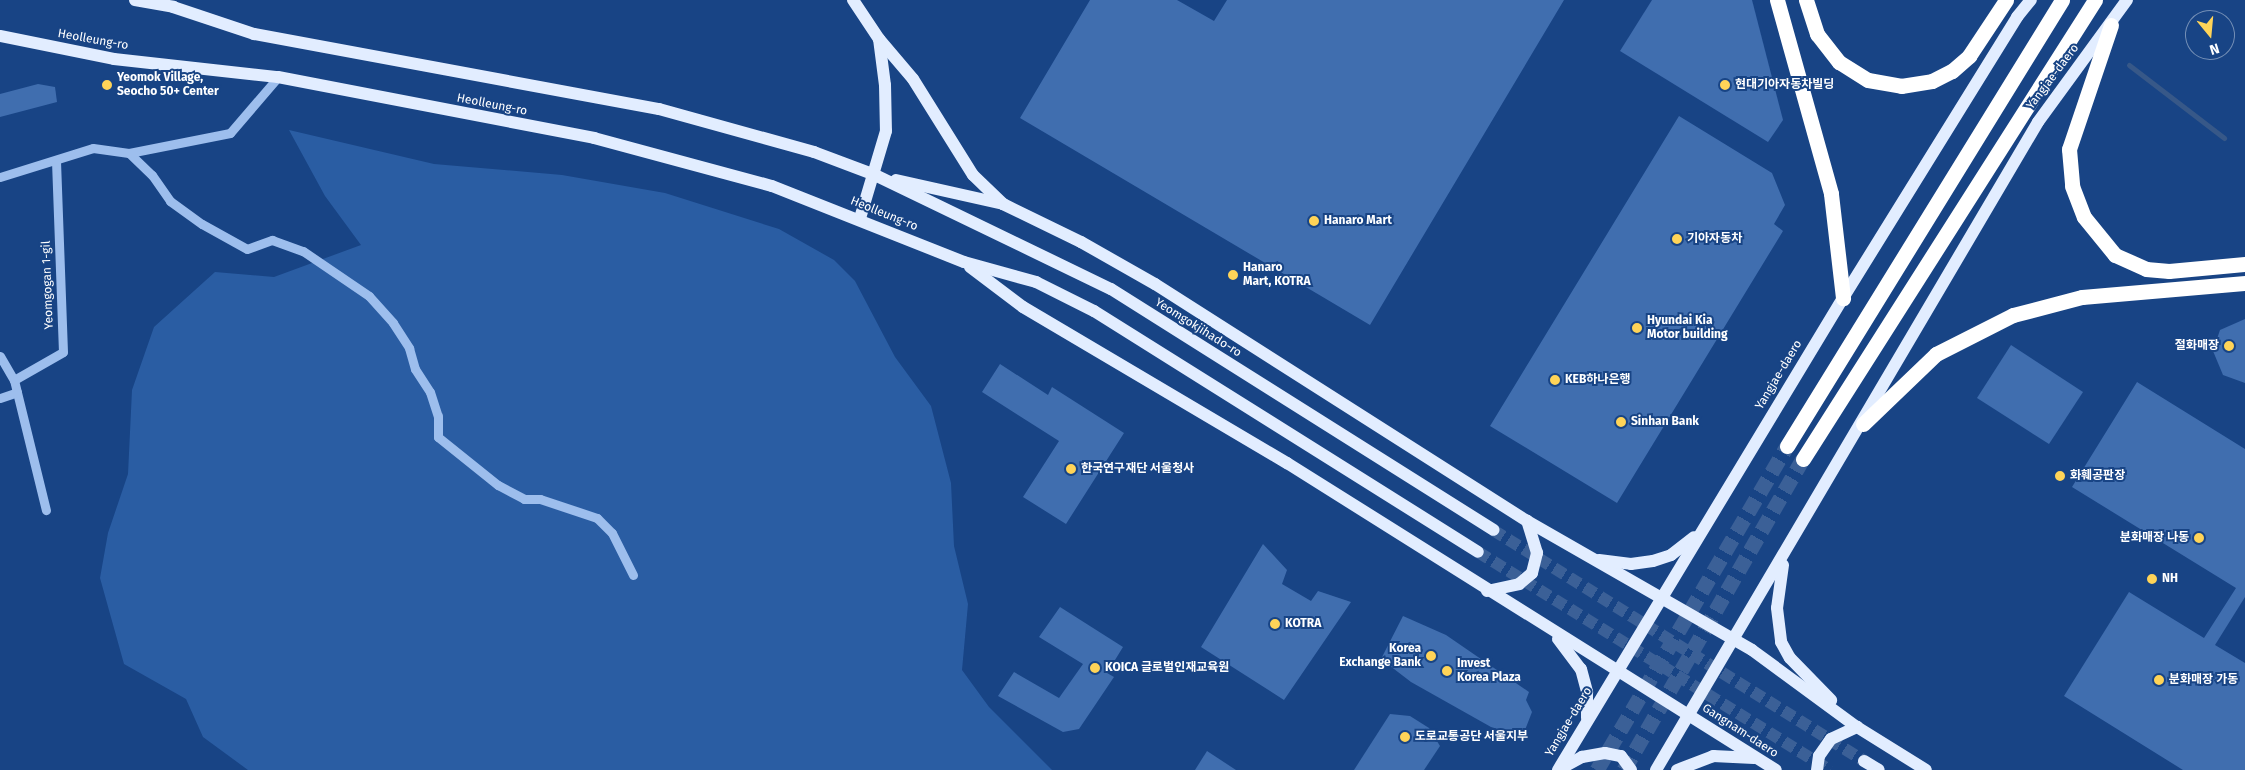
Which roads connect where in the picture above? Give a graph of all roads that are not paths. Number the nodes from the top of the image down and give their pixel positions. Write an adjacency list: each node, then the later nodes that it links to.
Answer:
1 (135, 0): 18 (main road)
2 (853, 0): 14 (main road)
3 (1777, 0): 25 (highway)
4 (1806, 0): 5 (highway)
5 (2006, 0)
6 (2024, 0): 11 (main road)
7 (2031, 0): 11 (main road, Yangjae-daero)
8 (2062, 0): 31 (highway)
9 (2094, 0): 32 (highway, Yangjae-daero)
10 (2127, 0): 12 (main road, Yangjae-daero)
11 (2017, 17): 25 (main road, Yangjae-daero)
12 (2111, 25): 23 (highway); 30 (main road, Yangjae-daero)
13 (0, 36): 15 (main road, Heolleung-ro)
14 (879, 39): 18 (main road); 20 (main road)
15 (278, 77): 16 (street); 21 (main road, Heolleung-ro)
16 (129, 153): 17 (street); 40 (street)
17 (56, 160): 19 (street); 27 (street, Yeomgogan 1-gil)
18 (874, 175): 20 (main road); 21 (main road); 37 (main road, Yeomgokjihado-ro)
19 (0, 177)
20 (1003, 204): 34 (main road)
21 (860, 218): 22 (main road, Heolleung-ro)
22 (964, 262): 38 (main road); 41 (main road, Gangnam-daero)
23 (2245, 264)
24 (2245, 283): 30 (highway)
25 (1843, 298): 36 (main road, Yangjae-daero)
26 (0, 356): 27 (street)
27 (14, 380): 28 (street)
28 (18, 392): 29 (street); 33 (street)
29 (0, 398)
30 (1863, 424): 35 (main road, Yangjae-daero)
31 (1787, 446)
32 (1803, 459)
33 (46, 510)
34 (1527, 521): 39 (main road); 41 (main road)
35 (1803, 525): 44 (main road, Yangjae-daero); 48 (main road)
36 (1704, 529): 39 (main road); 42 (main road, Yangjae-daero)
37 (1493, 530)
38 (1478, 552)
39 (1587, 557): 42 (main road)
40 (633, 574)
41 (1487, 591): 43 (main road, Gangnam-daero)
42 (1660, 599): 44 (main road); 45 (main road, Yangjae-daero)
43 (1543, 626): 45 (main road, Gangnam-daero); 47 (main road)
44 (1734, 640): 46 (main road, Yangjae-daero); 48 (main road)
45 (1617, 670): 46 (main road, Gangnam-daero); 47 (main road, Yangjae-daero)
46 (1690, 714): 49 (main road, Gangnam-daero); 53 (main road, Yangjae-daero)
47 (1587, 722): 51 (main road, Yangjae-daero)
48 (1857, 727): 56 (main road); 58 (main road)
49 (1760, 759): 54 (main road); 55 (main road, Gangnam-daero)
50 (1864, 761): 57 (main road)
51 (1559, 770): 52 (main road)
52 (1631, 770)
53 (1656, 770)
54 (1677, 770)
55 (1776, 770)
56 (1817, 770)
57 (1879, 770)
58 (1926, 770)

